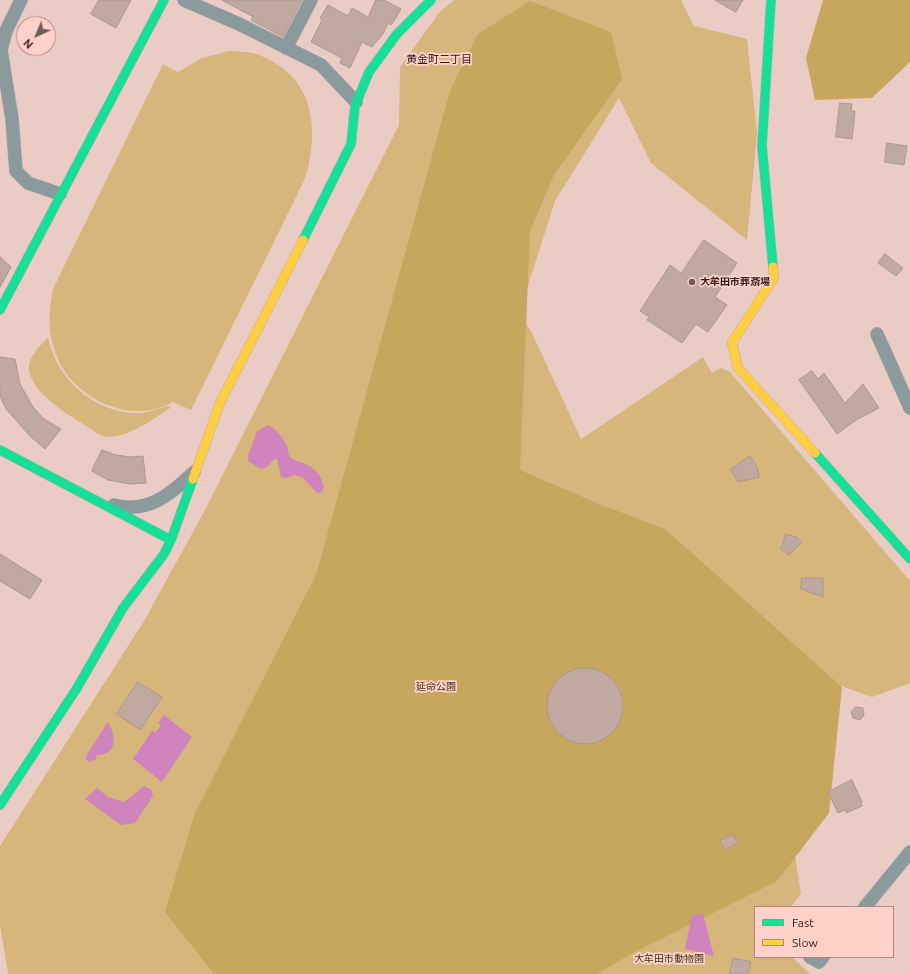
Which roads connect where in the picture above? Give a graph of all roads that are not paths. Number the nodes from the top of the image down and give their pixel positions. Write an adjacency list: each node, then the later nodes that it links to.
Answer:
1 (21, 0): 9 (street)
2 (164, 0): 10 (street)
3 (184, 0): 7 (street)
4 (311, 0): 7 (street)
5 (431, 0): 8 (street)
6 (771, 0): 18 (street)
7 (286, 48): 8 (street)
8 (356, 102): 15 (street)
9 (6, 119): 10 (street)
10 (60, 194): 11 (street)
11 (0, 310)
12 (877, 334): 13 (street)
13 (910, 408)
14 (0, 450): 16 (street)
15 (196, 471): 16 (street); 17 (street)
16 (98, 502): 17 (street)
17 (171, 540): 19 (street)
18 (910, 559)
19 (0, 805)
20 (910, 852): 21 (street)
21 (866, 906)
22 (812, 958): 23 (street)
23 (822, 958)

